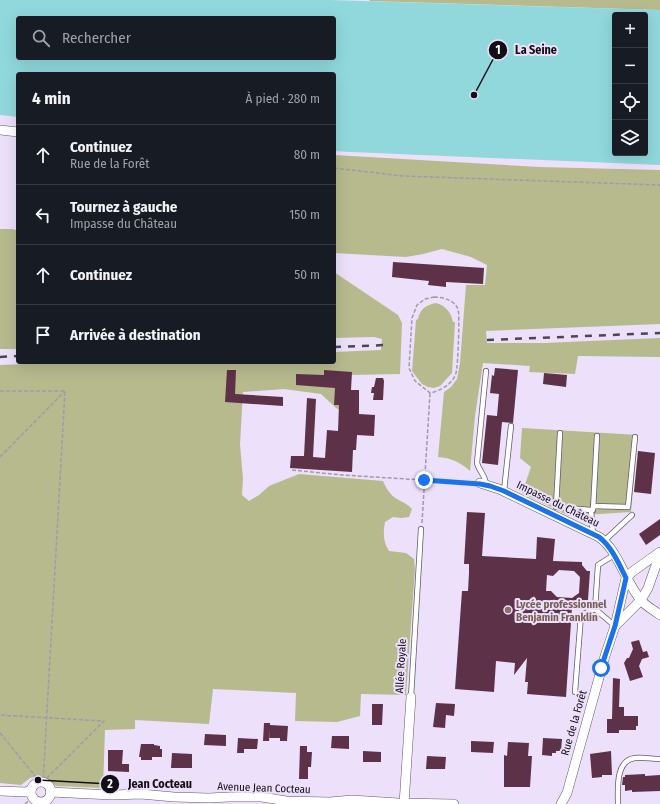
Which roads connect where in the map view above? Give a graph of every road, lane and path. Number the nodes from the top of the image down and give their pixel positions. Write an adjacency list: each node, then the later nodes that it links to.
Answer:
1 (0, 130): 2 (street)
2 (16, 132)
3 (336, 168): 4 (path)
4 (660, 186)
5 (486, 371): 16 (lane)
6 (0, 391): 7 (path)
7 (65, 391): 13 (path); 33 (path)
8 (430, 393): 8 (path); 15 (path)
9 (511, 426): 17 (lane)
10 (560, 433): 18 (lane)
11 (597, 436): 18 (lane)
12 (635, 437): 18 (lane)
13 (0, 457)
14 (292, 470): 15 (path)
15 (424, 480): 16 (path); 20 (path)
16 (483, 484): 17 (street, Impasse du Château)
17 (504, 491): 21 (street, Impasse du Château)
18 (592, 508): 21 (lane)
19 (632, 515): 22 (lane)
20 (421, 529): 31 (lane, Allée Royale)
21 (593, 534): 22 (street, Impasse du Château)
22 (604, 541): 24 (street, Impasse du Château)
23 (660, 553): 25 (street); 26 (street, Rue de la Forêt)
24 (614, 554): 25 (street, Impasse du Château); 27 (lane)
25 (626, 578): 26 (street, Impasse du Château); 29 (street, Rue de la Forêt)
26 (641, 600): 28 (street); 29 (street, Rue de la Forêt)
27 (595, 609): 29 (lane); 30 (lane)
28 (660, 615)
29 (615, 626): 42 (street, Rue de la Forêt)
30 (575, 692)
31 (411, 696): 40 (street, Allée Royale)
32 (0, 715): 33 (path)
33 (46, 718): 36 (path); 36 (path)
34 (0, 733): 36 (path)
35 (660, 759): 43 (lane)
36 (42, 782): 37 (street); 39 (street)
37 (31, 790): 38 (street); 39 (street)
38 (0, 791)
39 (44, 800): 40 (street, Avenue Jean Cocteau)
40 (404, 803): 41 (street, Avenue Jean Cocteau)
41 (454, 804)
42 (561, 804)
43 (618, 804)

